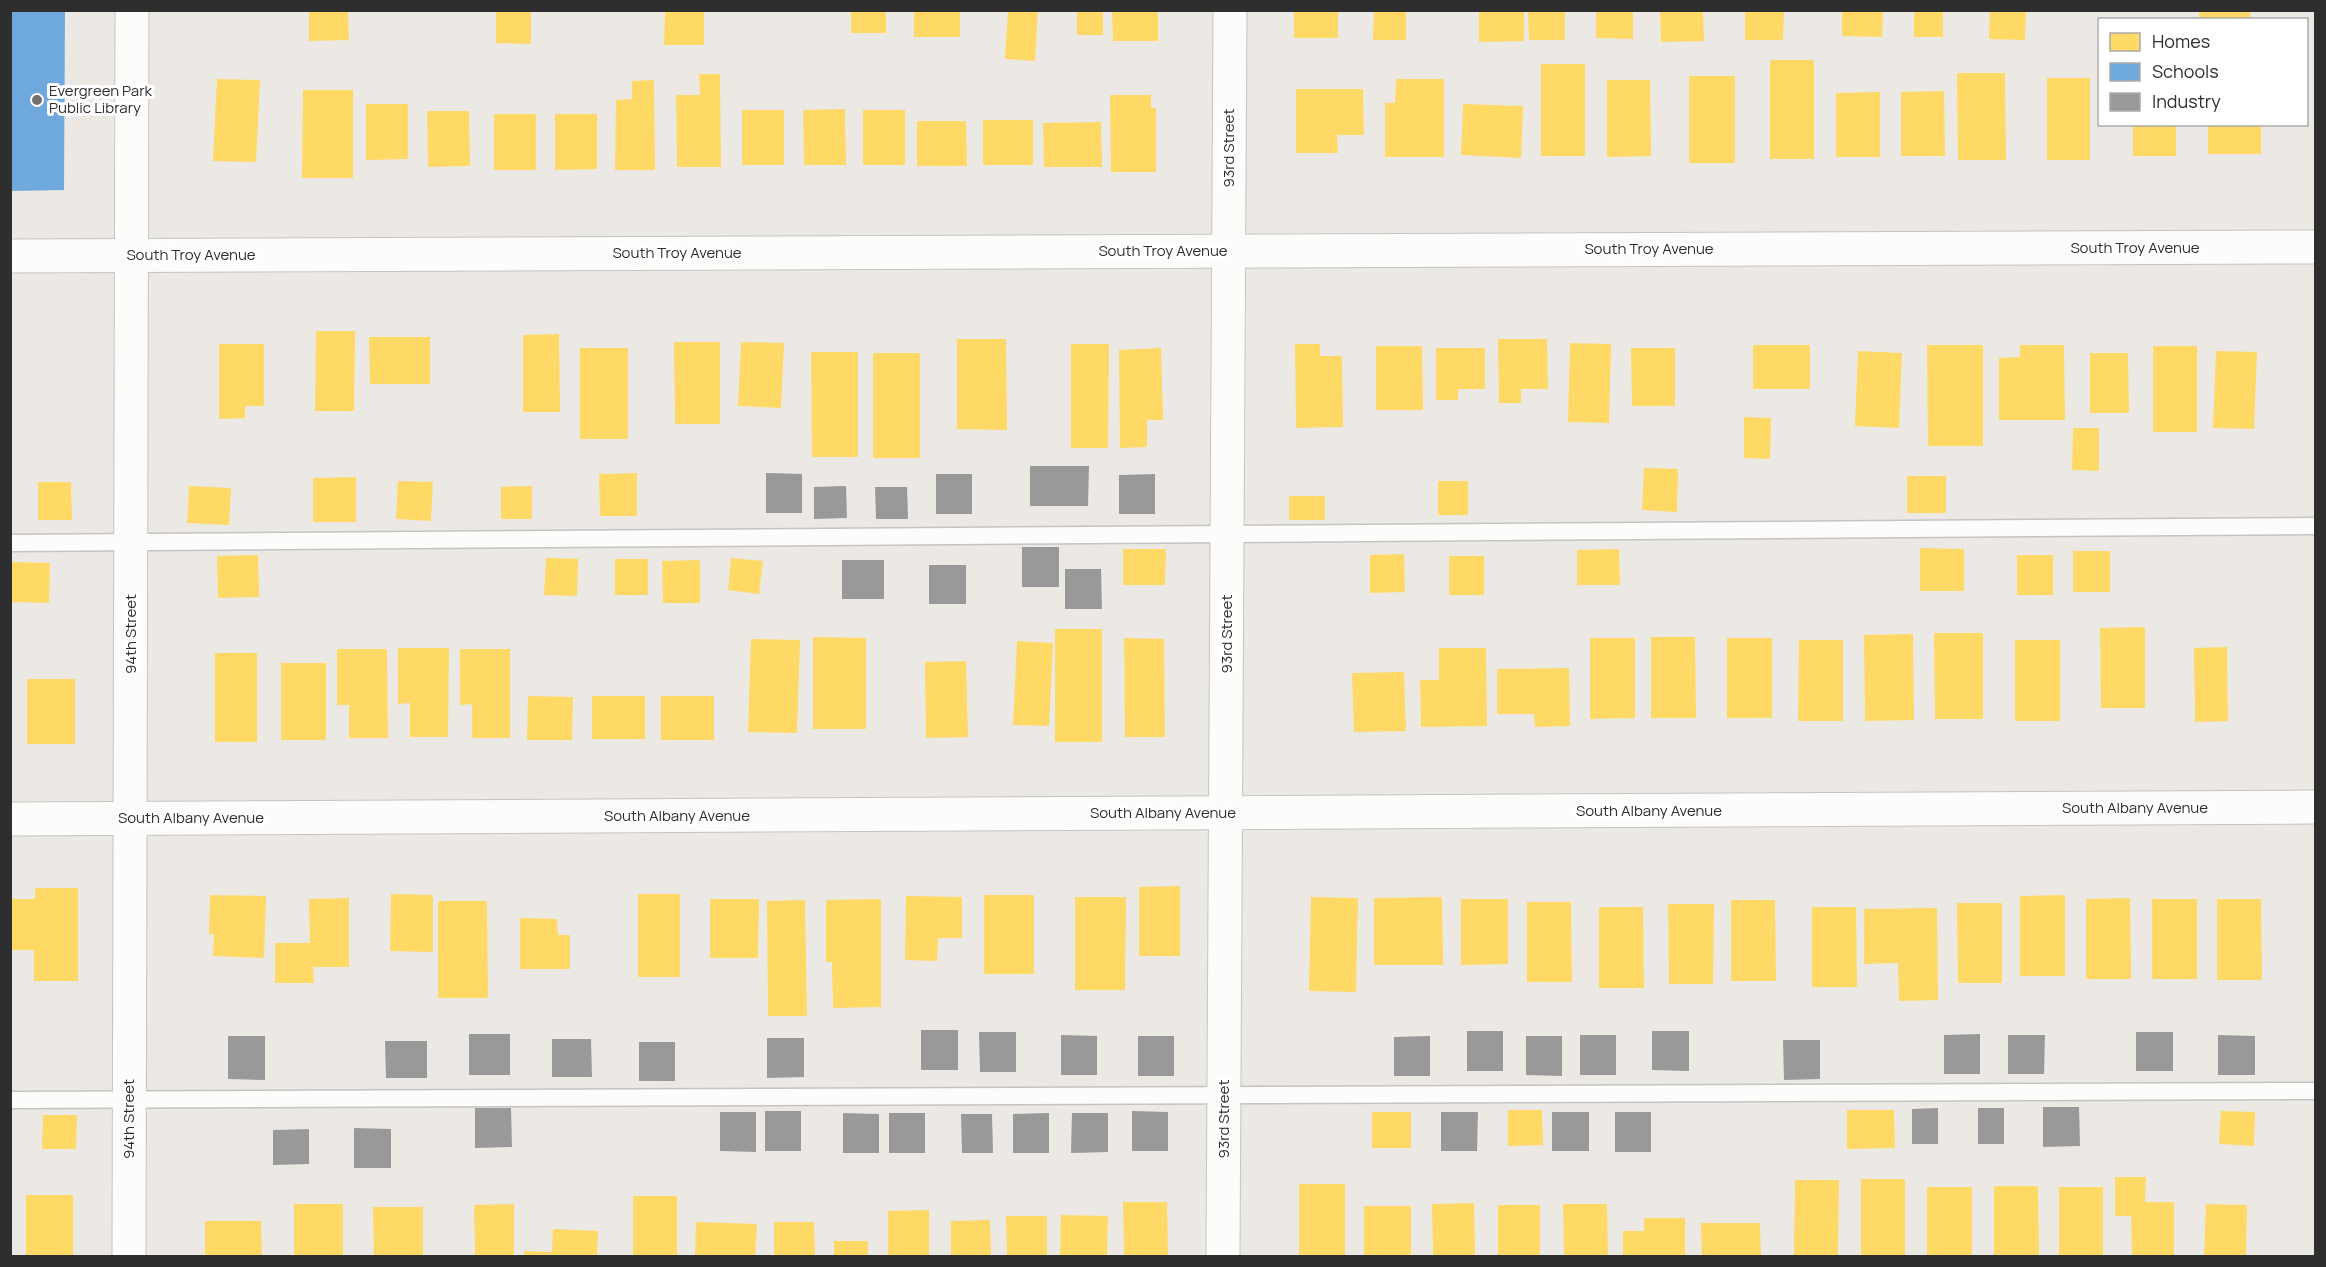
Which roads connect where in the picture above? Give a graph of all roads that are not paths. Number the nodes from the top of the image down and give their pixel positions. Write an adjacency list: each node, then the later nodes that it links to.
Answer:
1 (132, 10): 5 (street, 94th Street)
2 (1230, 10): 4 (street, 93rd Street)
3 (2316, 247): 4 (street, South Troy Avenue)
4 (1228, 251): 5 (street, South Troy Avenue); 8 (street, 93rd Street)
5 (132, 255): 6 (street, South Troy Avenue); 9 (street, 94th Street)
6 (10, 256)
7 (2316, 526): 8 (lane)
8 (1227, 534): 9 (lane); 12 (street, 93rd Street)
9 (131, 542): 10 (lane); 14 (street, 94th Street)
10 (10, 543)
11 (2316, 807): 12 (street, South Albany Avenue)
12 (1226, 813): 14 (street, South Albany Avenue); 16 (street, 93rd Street)
13 (10, 819): 14 (street, South Albany Avenue)
14 (130, 819): 18 (street, 94th Street)
15 (2316, 1091): 16 (lane)
16 (1224, 1095): 18 (lane); 20 (street, 93rd Street)
17 (10, 1100): 18 (lane)
18 (129, 1100): 19 (street, 94th Street)
19 (129, 1257)
20 (1223, 1257)

